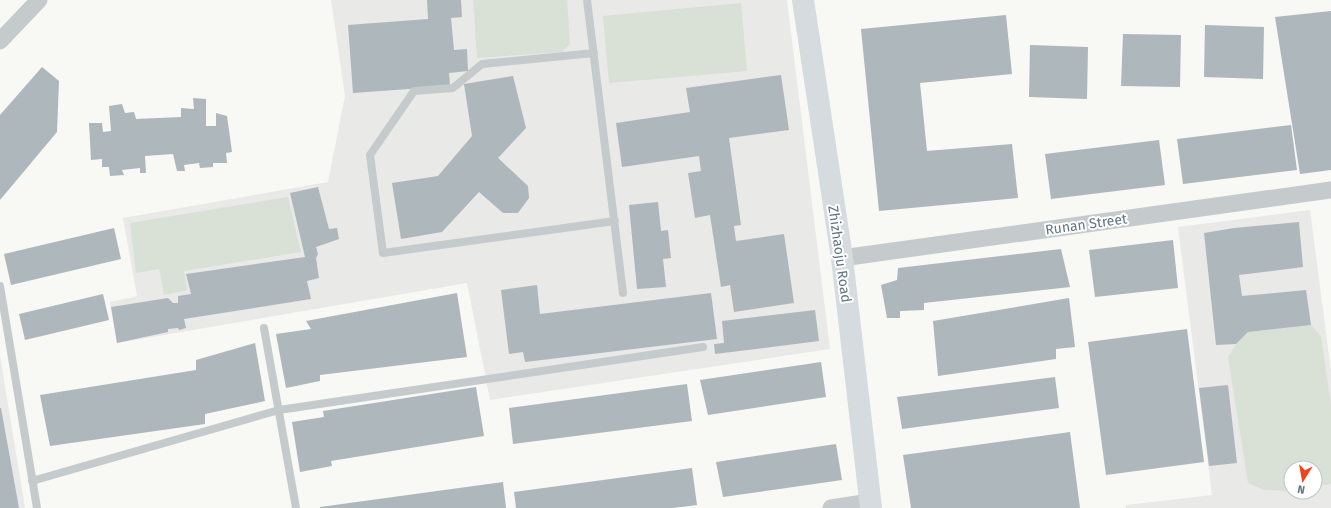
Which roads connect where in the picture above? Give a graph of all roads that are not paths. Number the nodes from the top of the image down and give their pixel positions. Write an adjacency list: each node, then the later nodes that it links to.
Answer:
1 (39, 0): 4 (street)
2 (587, 0): 5 (lane)
3 (803, 0): 8 (street, Zhizhaoju Road)
4 (0, 41)
5 (594, 53): 7 (lane); 7 (lane)
6 (1331, 190): 8 (street, Runan Street)
7 (614, 221): 10 (lane)
8 (842, 258): 15 (street, Zhizhaoju Road)
9 (0, 286): 14 (lane)
10 (623, 293)
11 (264, 328): 13 (lane)
12 (703, 347): 13 (lane)
13 (279, 410): 14 (lane); 17 (lane)
14 (32, 481): 16 (lane)
15 (870, 505): 18 (street)
16 (37, 508)
17 (296, 508)
18 (831, 508)

